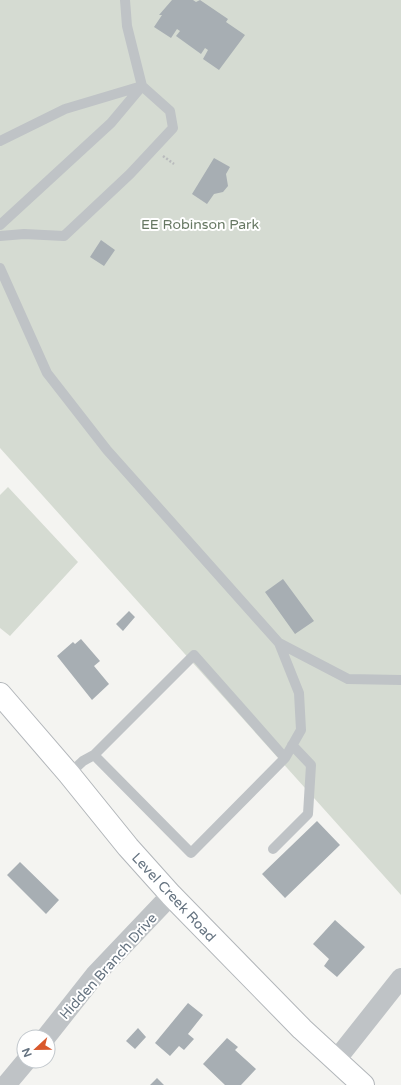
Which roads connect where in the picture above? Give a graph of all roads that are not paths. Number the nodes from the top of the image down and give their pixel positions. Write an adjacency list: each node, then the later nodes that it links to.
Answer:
1 (125, 0): 2 (lane)
2 (142, 86): 3 (lane); 4 (lane); 5 (lane)
3 (0, 141)
4 (0, 225)
5 (0, 236)
6 (0, 268): 7 (lane)
7 (279, 643): 8 (lane); 10 (lane)
8 (401, 680)
9 (0, 694): 13 (street, Level Creek Road)
10 (292, 745): 12 (lane); 14 (lane)
11 (94, 755): 12 (lane); 12 (lane); 13 (lane)
12 (285, 758)
13 (69, 774): 15 (street, Level Creek Road)
14 (273, 849)
15 (171, 895): 17 (street, Hidden Branch Drive); 18 (street, Level Creek Road)
16 (401, 978): 18 (street)
17 (52, 1029)
18 (336, 1060): 21 (street, Level Creek Road)
19 (19, 1069): 20 (street)
20 (6, 1085)
21 (363, 1085)

